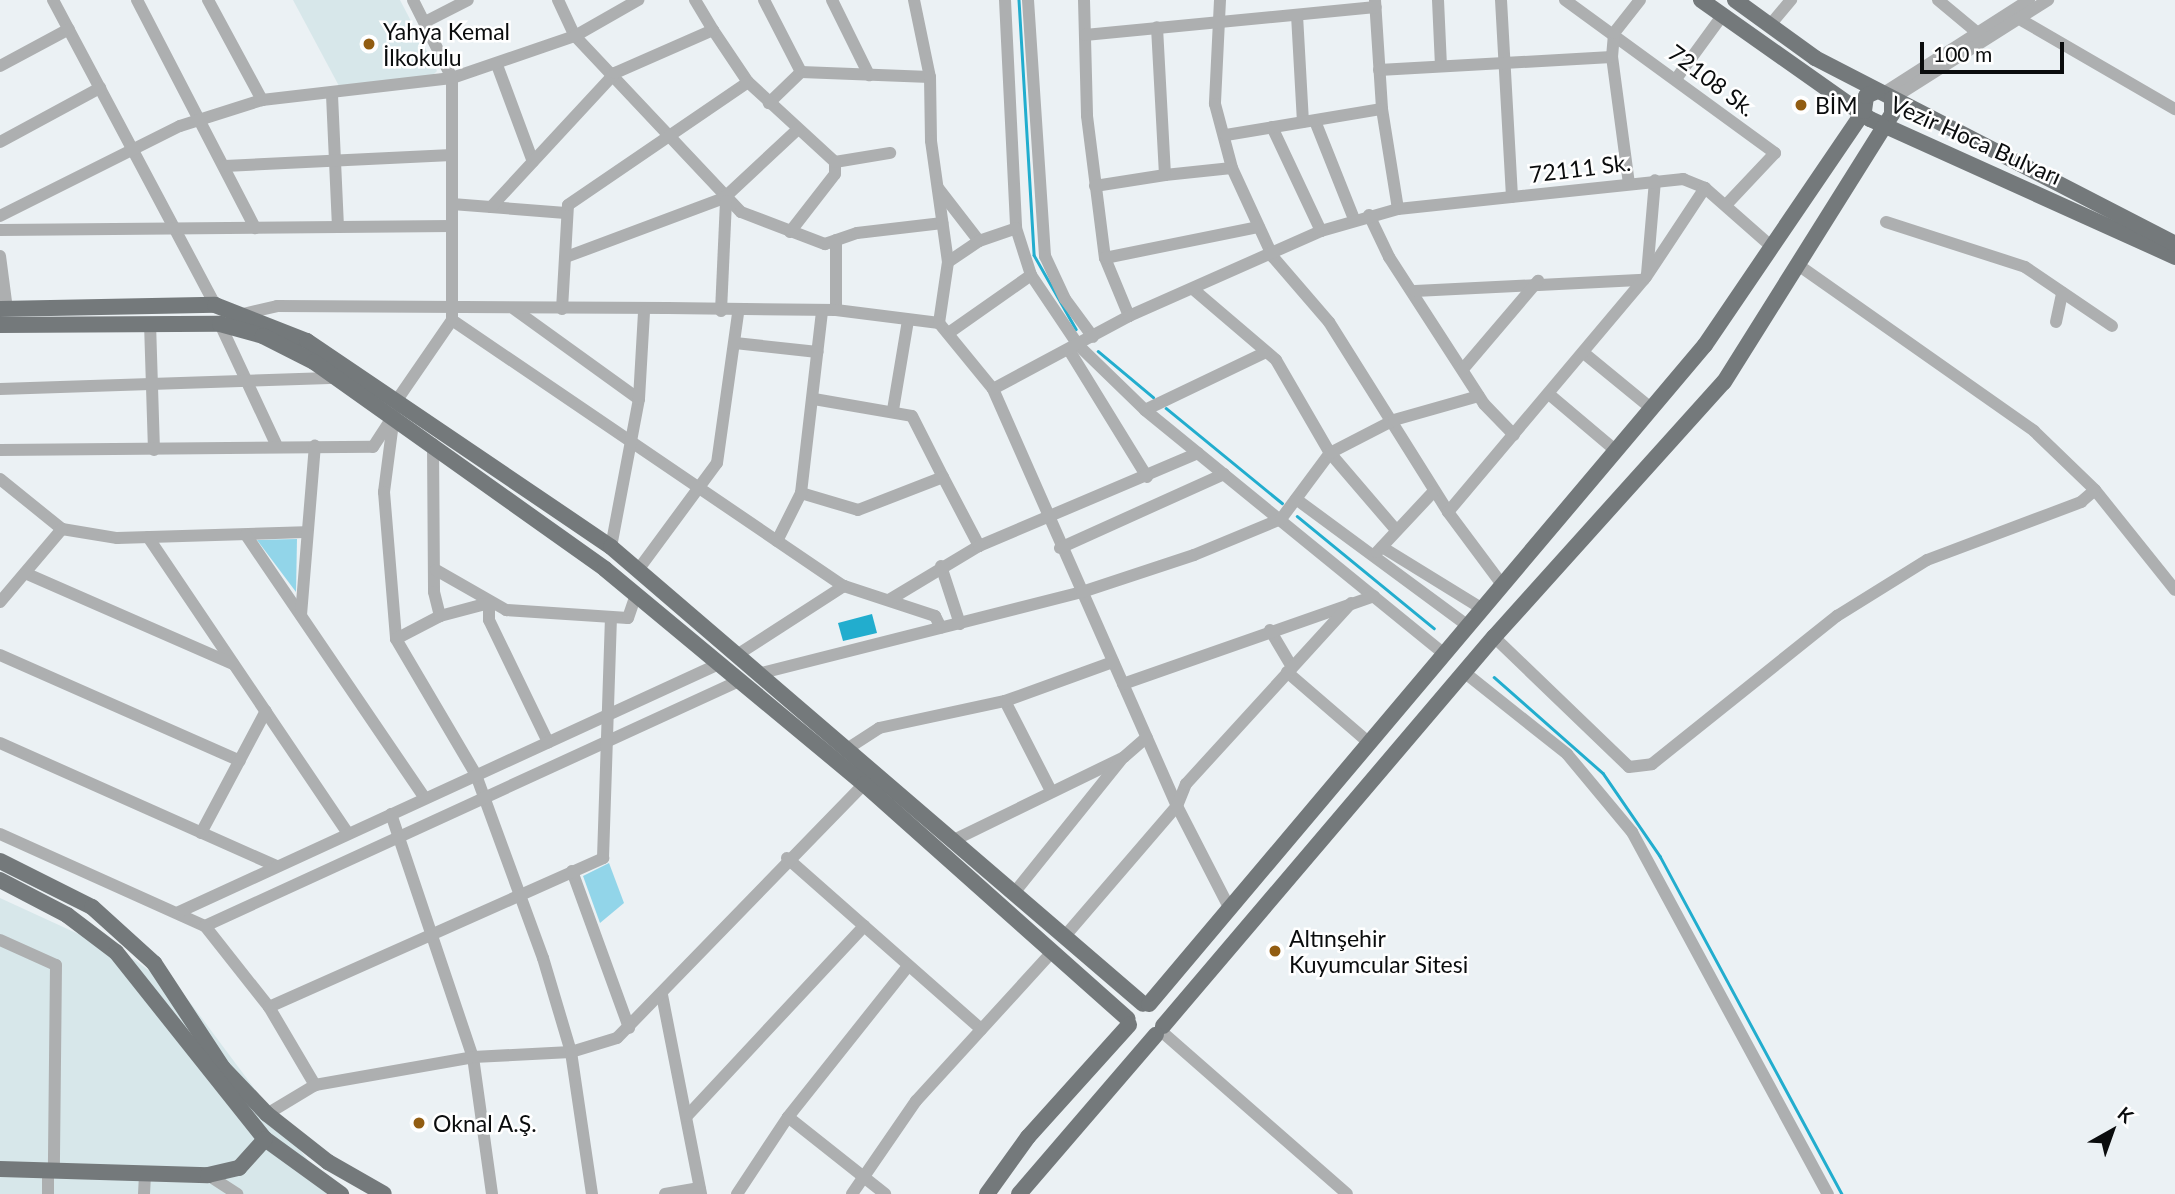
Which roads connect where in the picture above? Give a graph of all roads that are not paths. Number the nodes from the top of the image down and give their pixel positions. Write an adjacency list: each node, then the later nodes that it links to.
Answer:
1 (53, 0): 34 (street)
2 (137, 0): 61 (street)
3 (208, 0): 56 (street)
4 (413, 0): 31 (street)
5 (468, 0): 31 (street)
6 (558, 0): 39 (street)
7 (638, 0): 39 (street)
8 (695, 0): 35 (street)
9 (764, 0): 46 (street)
10 (832, 0): 48 (street)
11 (914, 0): 49 (street)
12 (1005, 0): 99 (street)
13 (1028, 0): 141 (street)
14 (1084, 0): 38 (street)
15 (1220, 0): 29 (street)
16 (1438, 0): 44 (street)
17 (1501, 0): 41 (street)
18 (1565, 0): 36 (street, 72108 Sk.)
19 (1640, 0): 36 (street)
20 (1701, 0): 28 (main road, Vezir Hoca Bulvarı)
21 (1735, 0): 32 (main road, Vezir Hoca Bulvarı)
22 (1791, 0): 32 (street)
23 (1938, 0): 37 (street)
24 (2029, 0): 37 (street)
25 (2048, 0): 30 (street)
26 (1376, 4): 27 (street); 45 (street)
27 (1297, 15): 29 (street); 63 (street)
28 (1722, 16): 51 (street); 60 (main road, Vezir Hoca Bulvarı)
29 (1221, 20): 33 (street); 67 (street)
30 (2023, 21): 55 (street); 59 (street)
31 (425, 22): 50 (street)
32 (1770, 25): 55 (main road, Vezir Hoca Bulvarı)
33 (1157, 27): 38 (street); 77 (street)
34 (69, 29): 43 (street); 53 (street)
35 (713, 30): 47 (street); 52 (street)
36 (1614, 33): 40 (street); 51 (street, 72108 Sk.)
37 (1980, 34): 55 (street)
38 (1085, 35): 80 (street)
39 (575, 36): 42 (street); 47 (street)
40 (1612, 57): 41 (street); 79 (street)
41 (1504, 63): 44 (street); 83 (street)
42 (497, 65): 50 (street); 73 (street)
43 (0, 66)
44 (1441, 66): 45 (street)
45 (1379, 70): 58 (street)
46 (800, 72): 48 (street); 57 (street)
47 (615, 73): 66 (street); 73 (street)
48 (869, 75): 49 (street)
49 (930, 77): 81 (street)
50 (452, 78): 54 (street); 71 (street)
51 (1676, 79): 86 (street, 72108 Sk.)
52 (748, 82): 57 (street); 66 (street)
53 (100, 88): 68 (street); 69 (street)
54 (332, 94): 56 (street); 72 (street)
55 (1885, 94): 60 (main road); 62 (main road); 104 (main road, Vezir Hoca Bulvarı)
56 (262, 100): 61 (street)
57 (769, 103): 65 (street)
58 (1382, 108): 63 (street); 88 (street)
59 (2175, 108)
60 (1864, 111): 62 (main road, Vezir Hoca Bulvarı); 107 (main road)
61 (202, 119): 69 (street); 75 (street)
62 (1883, 121): 111 (main road, Vezir Hoca Bulvarı); 114 (main road)
63 (1309, 122): 64 (street); 92 (street)
64 (1272, 127): 67 (street); 101 (street)
65 (799, 129): 74 (street); 84 (street)
66 (668, 133): 84 (street); 89 (street)
67 (1226, 135): 76 (street)
68 (0, 142)
69 (135, 145): 91 (street); 102 (street)
70 (890, 153): 74 (street)
71 (453, 155): 72 (street); 85 (street)
72 (335, 162): 75 (street); 95 (street)
73 (533, 162): 87 (street)
74 (835, 162): 103 (street)
75 (225, 166): 98 (street)
76 (1232, 168): 77 (street); 97 (street)
77 (1165, 175): 80 (street)
78 (1655, 180): 79 (street, 72111 Sk.); 82 (street, 72111 Sk.); 116 (street)
79 (1629, 184): 83 (street, 72111 Sk.)
80 (1095, 186): 112 (street)
81 (938, 188): 94 (street); 106 (street)
82 (1704, 188): 86 (street, 72111 Sk.); 116 (street)
83 (1512, 197): 88 (street, 72111 Sk.)
84 (725, 200): 103 (street); 109 (street); 127 (street)
85 (452, 204): 87 (street); 96 (street)
86 (1726, 205): 107 (street, 72111 Sk.)
87 (491, 206): 89 (street)
88 (1398, 209): 90 (street, 72111 Sk.)
89 (566, 213): 109 (street)
90 (1369, 215): 92 (street, 72111 Sk.); 119 (street)
91 (0, 216)
92 (1354, 219): 101 (street, 72111 Sk.)
93 (1886, 222): 120 (street)
94 (942, 223): 105 (street); 113 (street)
95 (338, 226): 96 (street); 98 (street)
96 (452, 226): 131 (street)
97 (1259, 227): 110 (street); 112 (street)
98 (255, 228): 102 (street)
99 (1016, 228): 106 (street); 115 (street)
100 (0, 230): 102 (street)
101 (1321, 231): 110 (street, 72111 Sk.)
102 (177, 232): 121 (street)
103 (790, 232): 105 (street)
104 (2170, 238)
105 (836, 240): 125 (street)
106 (979, 241): 113 (street)
107 (1772, 247): 158 (main road)
108 (0, 256): 123 (street)
109 (566, 257): 124 (street)
110 (1273, 257): 118 (street, 72111 Sk.); 161 (street)
111 (2175, 257)
112 (1105, 258): 132 (street)
113 (948, 262): 136 (street)
114 (1801, 267): 176 (street); 216 (main road)
115 (1031, 275): 140 (street); 143 (street)
116 (1645, 278): 117 (street); 146 (street)
117 (1538, 281): 119 (street); 147 (street)
118 (1193, 289): 132 (street, 72111 Sk.); 145 (street)
119 (1415, 291): 147 (street)
120 (2062, 293): 134 (street); 139 (street)
121 (215, 304): 123 (main road); 130 (main road)
122 (513, 308): 124 (street); 131 (street); 155 (street)
123 (3, 309)
124 (562, 309): 126 (street)
125 (836, 310): 128 (street); 133 (street)
126 (644, 311): 127 (street); 155 (street)
127 (721, 311): 129 (street)
128 (822, 311): 129 (street); 144 (street)
129 (738, 313): 142 (street)
130 (243, 314): 131 (street); 157 (main road)
131 (450, 314): 157 (street); 163 (street)
132 (1129, 317): 141 (street, 72111 Sk.)
133 (908, 320): 136 (street); 159 (street)
134 (2056, 322)
135 (150, 323): 137 (main road); 138 (main road); 150 (street)
136 (939, 323): 140 (street)
137 (220, 324): 148 (main road); 149 (street)
138 (0, 325)
139 (2112, 326)
140 (950, 332): 152 (street)
141 (1093, 337): 143 (street, 72111 Sk.)
142 (735, 343): 144 (street); 177 (street)
143 (1073, 347): 152 (street, 72111 Sk.); 160 (street); 174 (street)
144 (818, 352): 156 (street)
145 (1266, 352): 160 (street); 171 (street)
146 (1585, 354): 153 (street); 158 (street)
147 (1463, 369): 154 (street)
148 (337, 378): 149 (street); 157 (main road)
149 (244, 382): 150 (street); 164 (street)
150 (155, 388): 151 (street); 168 (street)
151 (0, 389)
152 (993, 389): 182 (street)
153 (1550, 395): 162 (street); 169 (street)
154 (1479, 396): 161 (street); 162 (street)
155 (639, 399): 163 (street)
156 (814, 400): 159 (street); 179 (street)
157 (395, 408): 165 (main road); 166 (street); 191 (main road); 217 (street)
158 (1651, 409): 169 (main road)
159 (893, 410): 173 (street)
160 (1145, 410): 170 (street)
161 (1394, 421): 171 (street); 178 (street)
162 (1514, 435): 181 (street)
163 (630, 442): 177 (street); 191 (street)
164 (276, 444): 166 (street); 168 (street)
165 (433, 444): 195 (street); 202 (main road)
166 (316, 446): 186 (street)
167 (0, 450): 168 (street)
168 (154, 450)
169 (1615, 450): 198 (main road)
170 (1198, 453): 172 (street); 174 (street)
171 (1330, 453): 180 (street); 185 (street)
172 (1224, 474): 183 (street); 192 (street)
173 (943, 477): 179 (street); 190 (street)
174 (1147, 477): 182 (street)
175 (0, 479): 184 (street)
176 (2095, 490): 200 (street); 216 (street)
177 (700, 491): 189 (street); 196 (street)
178 (1434, 491): 181 (street); 185 (street)
179 (801, 493): 189 (street)
180 (1296, 499): 183 (street); 193 (street)
181 (1448, 512): 198 (street)
182 (1048, 518): 190 (street); 192 (street)
183 (1281, 519): 201 (street); 203 (street)
184 (62, 530): 188 (street); 197 (street)
185 (1396, 530): 193 (street)
186 (304, 532): 187 (street); 209 (street)
187 (246, 535): 188 (street); 209 (street)
188 (148, 537): 222 (street)
189 (777, 541): 199 (street)
190 (979, 546): 194 (street)
191 (611, 547): 196 (main road)
192 (1060, 548): 201 (street)
193 (1378, 551): 208 (street); 213 (street)
194 (941, 566): 204 (street); 212 (street)
195 (436, 570): 206 (street); 210 (street)
196 (638, 570): 218 (main road)
197 (25, 573): 205 (street); 222 (street)
198 (1501, 583): 208 (main road)
199 (844, 586): 204 (street); 218 (street)
200 (2175, 590)
201 (1082, 592): 212 (street); 221 (street)
202 (636, 596): 211 (street); 223 (main road)
203 (1374, 596): 207 (street); 219 (street)
204 (889, 600): 214 (street)
205 (0, 602)
206 (489, 603): 210 (street); 211 (street); 234 (street)
207 (1352, 603): 215 (street); 224 (street)
208 (1481, 608): 213 (main road)
209 (301, 615): 243 (street)
210 (440, 616): 217 (street)
211 (611, 618): 231 (street)
212 (960, 624): 214 (street)
213 (1467, 625): 219 (main road)
214 (941, 628): 226 (street)
215 (1270, 630): 224 (street); 228 (street)
216 (1494, 637): 225 (main road)
217 (396, 639): 240 (street)
218 (740, 653): 226 (main road)
219 (1444, 654): 235 (main road)
220 (0, 655): 239 (street)
221 (1113, 662): 228 (street); 229 (street)
222 (234, 664): 230 (street)
223 (719, 664): 227 (main road); 231 (street)
224 (1290, 669): 235 (street); 245 (street)
225 (1464, 672): 277 (main road); 306 (street)
226 (762, 673): 237 (main road)
227 (739, 681): 233 (street); 241 (main road)
228 (1123, 684): 232 (street)
229 (1005, 701): 237 (street); 242 (street)
230 (266, 712): 239 (street); 247 (street)
231 (608, 715): 233 (street); 234 (street)
232 (1147, 737): 238 (street); 245 (street)
233 (607, 741): 244 (street); 255 (street)
234 (548, 742): 240 (street)
235 (1368, 742): 259 (main road)
236 (0, 743): 248 (street)
237 (850, 747): 251 (main road)
238 (1124, 757): 242 (street); 257 (street)
239 (240, 761): 248 (street)
240 (476, 775): 243 (street); 244 (street)
241 (864, 784): 252 (street); 266 (main road)
242 (1052, 791): 251 (street)
243 (424, 797): 246 (street)
244 (484, 798): 250 (street); 258 (street)
245 (1177, 806): 259 (street); 264 (street)
246 (390, 814): 247 (street); 250 (street)
247 (347, 832): 254 (street)
248 (201, 833): 254 (street)
249 (0, 834): 260 (street)
250 (398, 837): 261 (street); 263 (street)
251 (952, 841): 257 (main road)
252 (787, 859): 262 (street); 270 (street)
253 (0, 861): 282 (main road)
254 (276, 866): 260 (street)
255 (572, 871): 258 (street); 275 (street)
256 (0, 880): 285 (main road)
257 (1014, 892): 264 (main road)
258 (519, 895): 263 (street); 279 (street)
259 (1229, 907): 268 (main road)
260 (179, 912): 261 (street)
261 (205, 926): 272 (street)
262 (864, 926): 267 (street); 283 (street)
263 (432, 934): 272 (street); 280 (street)
264 (1065, 936): 269 (main road)
265 (0, 940): 287 (street)
266 (1049, 954): 273 (main road); 276 (street)
267 (908, 966): 276 (street); 284 (street)
268 (1163, 986): 269 (main road); 271 (main road)
269 (1130, 992): 271 (main road)
270 (662, 995): 275 (street); 283 (street)
271 (1146, 1004): 274 (main road); 277 (main road)
272 (269, 1007): 281 (street)
273 (1114, 1007): 274 (main road); 278 (main road)
274 (1129, 1022): 277 (main road); 278 (main road)
275 (629, 1028): 279 (street)
276 (981, 1029): 290 (street)
277 (1160, 1031): 304 (main road); 305 (street)
278 (1117, 1037): 303 (main road)
279 (571, 1052): 280 (street); 298 (street)
280 (473, 1057): 281 (street); 297 (street)
281 (315, 1085): 282 (street)
282 (267, 1114): 296 (main road)
283 (687, 1116): 291 (street)
284 (788, 1117): 290 (street); 300 (street)
285 (265, 1139): 289 (main road); 295 (main road)
286 (0, 1169): 287 (main road)
287 (51, 1171): 288 (main road); 292 (street)
288 (145, 1174): 289 (main road); 293 (street)
289 (208, 1175): 294 (street)
290 (864, 1178): 301 (street); 302 (street)
291 (700, 1191): 299 (street)
292 (48, 1194)
293 (144, 1194)
294 (237, 1194)
295 (341, 1194)
296 (384, 1194)
297 (492, 1194)
298 (592, 1194)
299 (665, 1194)
300 (737, 1194)
301 (852, 1194)
302 (885, 1194)
303 (987, 1194)
304 (1020, 1194)
305 (1347, 1194)
306 (1828, 1194)

